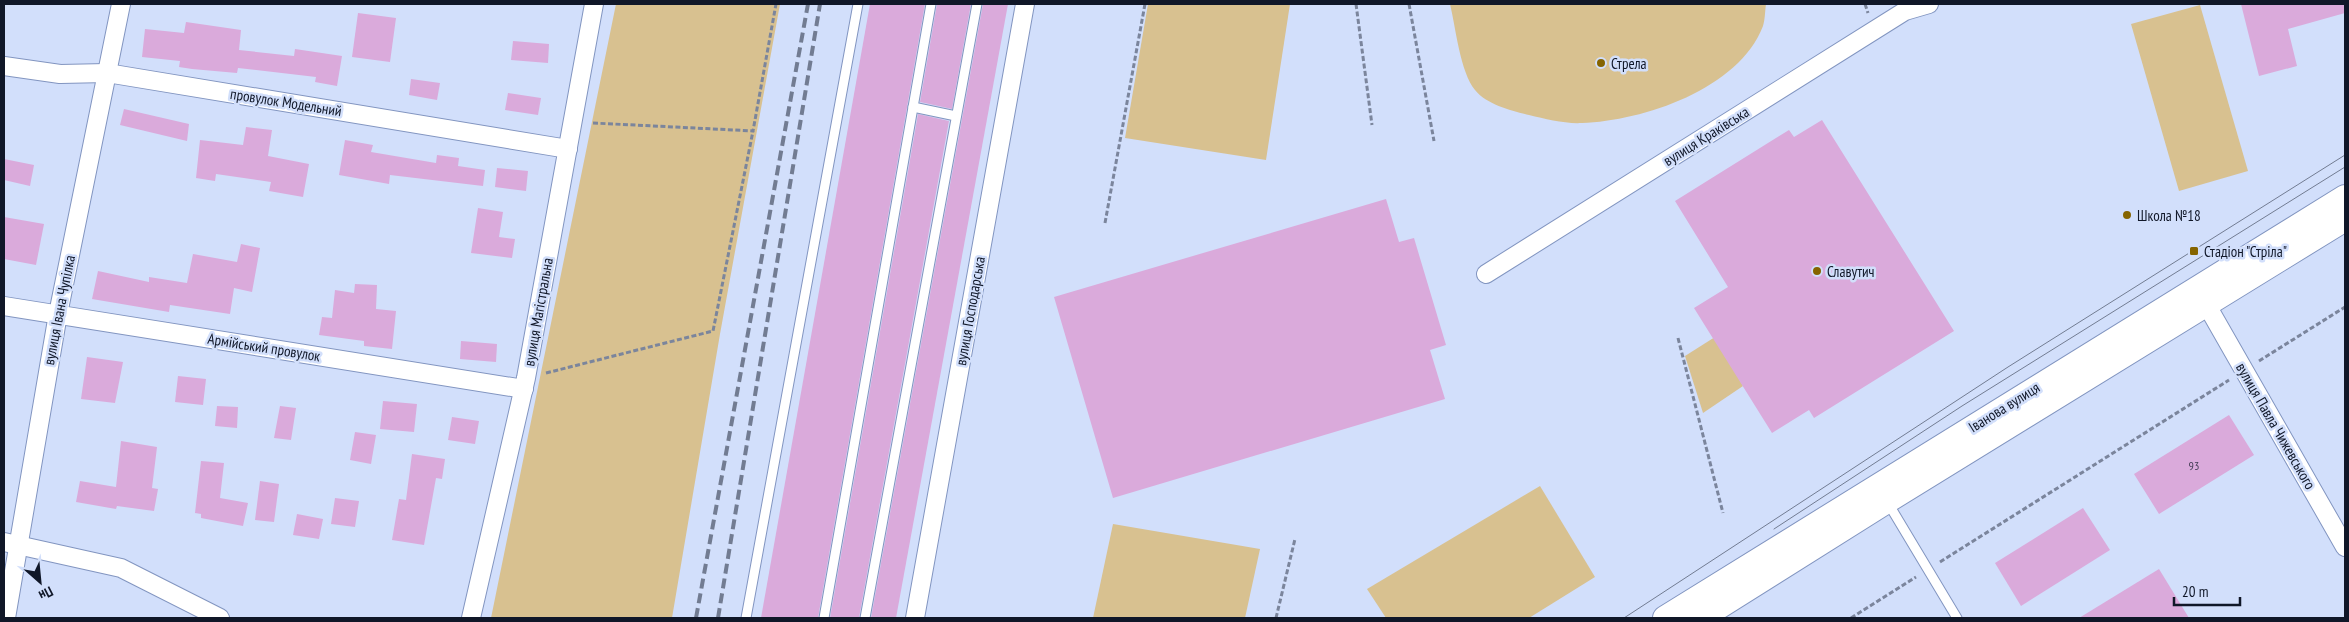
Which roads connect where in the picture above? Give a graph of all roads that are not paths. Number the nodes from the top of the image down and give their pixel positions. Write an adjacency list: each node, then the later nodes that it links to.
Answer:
1 (121, 4): 10 (street, вулиця Івана Чупілка)
2 (594, 4): 13 (street, вулиця Магістральна)
3 (858, 4): 27 (lane)
4 (931, 4): 11 (lane)
5 (977, 4): 12 (lane)
6 (1025, 4): 30 (street, вулиця Господарська)
7 (1928, 4): 8 (street, вулиця Краківська)
8 (1904, 7): 16 (street, вулиця Краківська)
9 (4, 66): 10 (street, провулок Модельний)
10 (107, 73): 13 (street, провулок Модельний); 19 (street, вулиця Івана Чупілка)
11 (913, 107): 12 (lane); 28 (lane)
12 (956, 116): 29 (lane)
13 (568, 149): 20 (street, вулиця Магістральна)
14 (2345, 197): 17 (main road, Іванова вулиця)
15 (2345, 219): 17 (main road, Іванова вулиця)
16 (1486, 274)
17 (2202, 296): 21 (main road, Іванова вулиця); 23 (street, вулиця Павла Чижевського)
18 (4, 306): 19 (street, Армійський провулок)
19 (58, 314): 20 (street, Армійський провулок); 22 (street, вулиця Івана Чупілка)
20 (525, 383): 26 (street, вулиця Магістральна)
21 (1882, 493): 31 (main road, Іванова вулиця); 32 (main road, Іванова вулиця); 33 (lane)
22 (11, 544): 24 (street, вулиця Івана Чупілка); 25 (street)
23 (2345, 547)
24 (6, 618)
25 (220, 618)
26 (471, 618)
27 (746, 618)
28 (824, 618)
29 (866, 618)
30 (916, 618)
31 (1664, 618)
32 (1701, 618)
33 (1957, 618)

